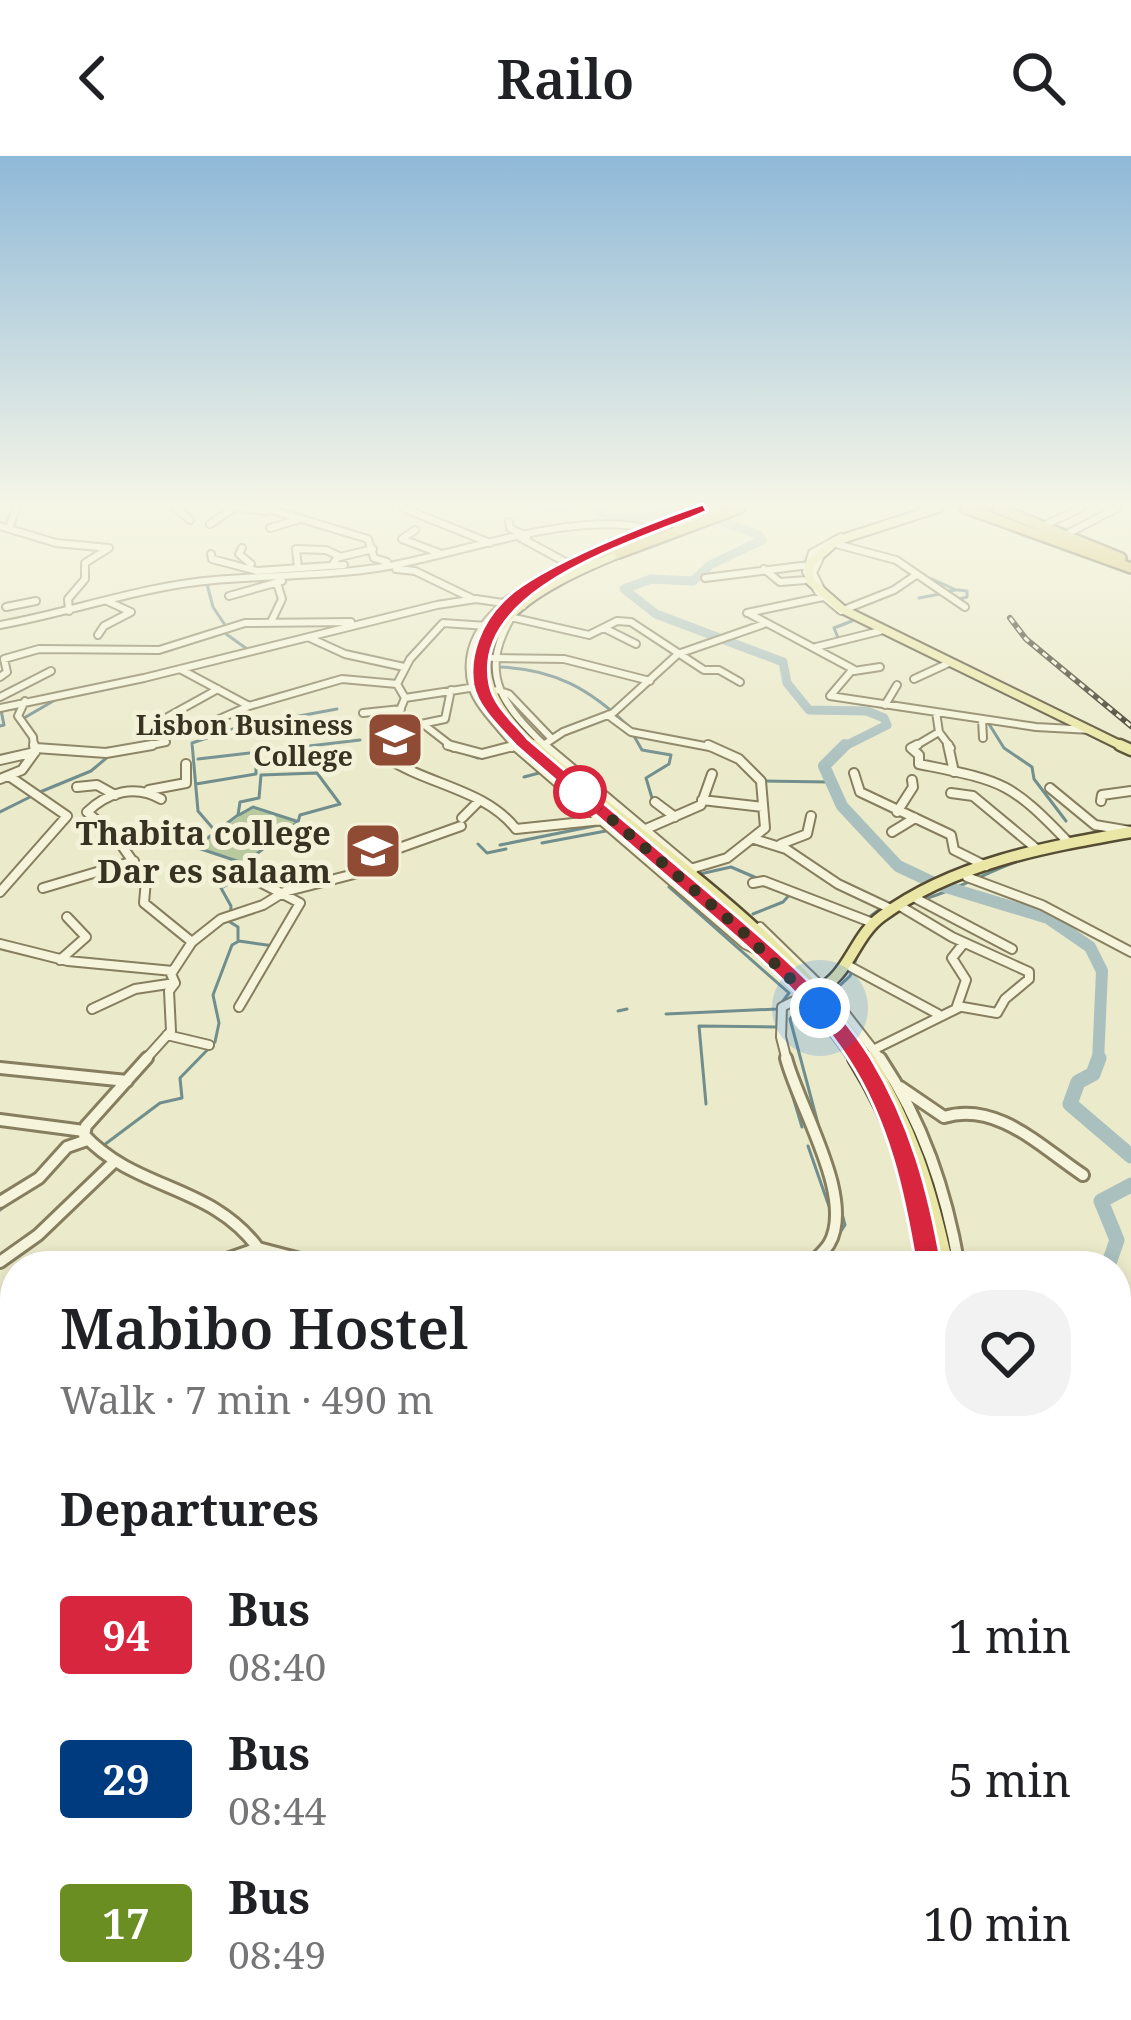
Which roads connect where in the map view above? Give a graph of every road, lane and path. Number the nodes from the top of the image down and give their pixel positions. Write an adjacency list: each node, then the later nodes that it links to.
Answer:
1 (72, 595): 20 (street)
2 (136, 595): 14 (street)
3 (233, 595): 10 (street)
4 (281, 595): 22 (street)
5 (465, 595): 12 (street)
6 (531, 595): 17 (main road)
7 (827, 595): 18 (street)
8 (875, 595): 18 (street)
9 (947, 595): 16 (street)
10 (229, 596)
11 (821, 597): 25 (street); 29 (street); 37 (main road)
12 (473, 599): 17 (street); 24 (street)
13 (36, 601): 15 (street)
14 (106, 601): 20 (street); 30 (street)
15 (3, 607): 21 (street)
16 (965, 607)
17 (512, 608): 27 (main road); 28 (street); 35 (main road)
18 (846, 609): 74 (street)
19 (325, 610): 23 (street)
20 (69, 611): 21 (street)
21 (13, 621): 26 (street)
22 (271, 622): 23 (street); 36 (street)
23 (330, 623): 24 (street)
24 (364, 623): 31 (street)
25 (764, 624): 33 (street); 34 (street)
26 (0, 625)
27 (486, 626): 38 (street); 49 (main road)
28 (604, 628): 32 (street); 34 (street)
29 (880, 631): 33 (street); 37 (street)
30 (98, 635)
31 (310, 638): 38 (street); 40 (street)
32 (636, 644)
33 (814, 647): 41 (street)
34 (678, 655): 45 (street); 46 (street)
35 (491, 658): 45 (street); 49 (main road)
36 (2, 659): 43 (street)
37 (949, 663): 44 (street); 67 (main road)
38 (404, 667): 47 (street)
39 (880, 668): 41 (street)
40 (180, 669): 50 (street); 54 (street)
41 (854, 670): 55 (street)
42 (51, 671): 52 (street)
43 (0, 677)
44 (914, 679)
45 (650, 681): 61 (street)
46 (740, 682)
47 (397, 685): 53 (street); 56 (street)
48 (897, 685): 55 (street)
49 (486, 688): 51 (street); 71 (main road); 72 (main road)
50 (218, 689): 56 (street); 63 (street)
51 (451, 690): 53 (street); 65 (street)
52 (0, 698)
53 (404, 698): 58 (street)
54 (26, 701): 57 (street); 73 (street)
55 (885, 705): 59 (street)
56 (249, 706): 64 (street)
57 (0, 708)
58 (400, 709): 60 (street); 66 (street)
59 (936, 712): 62 (street); 68 (street)
60 (363, 713)
61 (608, 715): 71 (street); 94 (street)
62 (982, 719): 67 (street); 69 (street)
63 (162, 720)
64 (210, 723)
65 (422, 724): 66 (street); 72 (street)
66 (395, 726): 90 (street)
67 (1089, 731): 74 (main road)
68 (939, 732): 77 (street); 77 (street)
69 (983, 737)
70 (166, 742): 73 (street)
71 (545, 744): 103 (street); 112 (main road)
72 (519, 745): 102 (street); 127 (main road)
73 (36, 750): 75 (street); 80 (street)
74 (1131, 750)
75 (0, 760)
76 (186, 764): 84 (street)
77 (954, 772): 107 (street)
78 (854, 773): 96 (street)
79 (712, 774): 89 (street)
80 (4, 778): 97 (street)
81 (912, 780): 96 (street)
82 (77, 787): 87 (street)
83 (1050, 788): 104 (street)
84 (149, 790): 87 (street); 88 (street)
85 (1131, 791): 91 (street)
86 (951, 793): 109 (street)
87 (115, 795): 95 (street)
88 (161, 799)
89 (702, 800): 93 (street); 100 (street)
90 (479, 801): 102 (street); 118 (street)
91 (1101, 801)
92 (655, 802): 100 (street)
93 (734, 805): 94 (street); 98 (street)
94 (763, 807): 106 (street)
95 (87, 810): 97 (street); 110 (street)
96 (897, 812): 101 (street)
97 (67, 814): 117 (street)
98 (727, 814)
99 (811, 816): 108 (street)
100 (675, 817): 103 (street)
101 (915, 818): 105 (street); 111 (street)
102 (602, 820): 127 (street)
103 (646, 829): 112 (street)
104 (1131, 831): 107 (main road)
105 (892, 832)
106 (754, 839): 108 (street); 112 (street)
107 (1070, 843): 109 (main road)
108 (781, 844): 119 (street)
109 (1038, 850): 111 (main road)
110 (134, 861): 116 (street); 122 (street)
111 (983, 867): 114 (main road)
112 (688, 870): 133 (main road)
113 (248, 876): 118 (street)
114 (961, 879): 119 (main road); 126 (street)
115 (753, 883): 121 (street)
116 (43, 888)
117 (1, 890)
118 (284, 892): 122 (street); 134 (street)
119 (904, 904): 121 (main road); 123 (street); 125 (street)
120 (68, 917): 129 (street)
121 (873, 923): 130 (main road)
122 (193, 942): 131 (street)
123 (964, 943): 135 (street); 135 (street)
124 (5, 945): 128 (street); 129 (street)
125 (1012, 949)
126 (1131, 952)
127 (765, 953): 133 (main road)
128 (0, 957)
129 (60, 960): 131 (street)
130 (847, 965): 133 (main road); 137 (street)
131 (173, 970): 132 (street)
132 (175, 983): 136 (street); 138 (street)
133 (818, 991): 140 (street); 143 (main road); 153 (street); 154 (main road)
134 (238, 1006)
135 (958, 1008): 137 (street)
136 (92, 1009)
137 (938, 1014): 140 (street)
138 (167, 1035): 139 (street); 142 (street)
139 (209, 1045)
140 (877, 1048): 143 (street)
141 (0, 1068): 142 (street)
142 (127, 1082): 145 (street)
143 (895, 1087): 147 (street); 155 (main road); 156 (street)
144 (0, 1120): 145 (street)
145 (86, 1136): 146 (street); 148 (street)
146 (113, 1163): 149 (street); 150 (street)
147 (1083, 1175)
148 (0, 1202)
149 (258, 1248): 151 (street); 152 (street)
150 (14, 1251)
151 (250, 1251)
152 (269, 1251)
153 (826, 1251)
154 (926, 1251)
155 (944, 1251)
156 (956, 1251)

